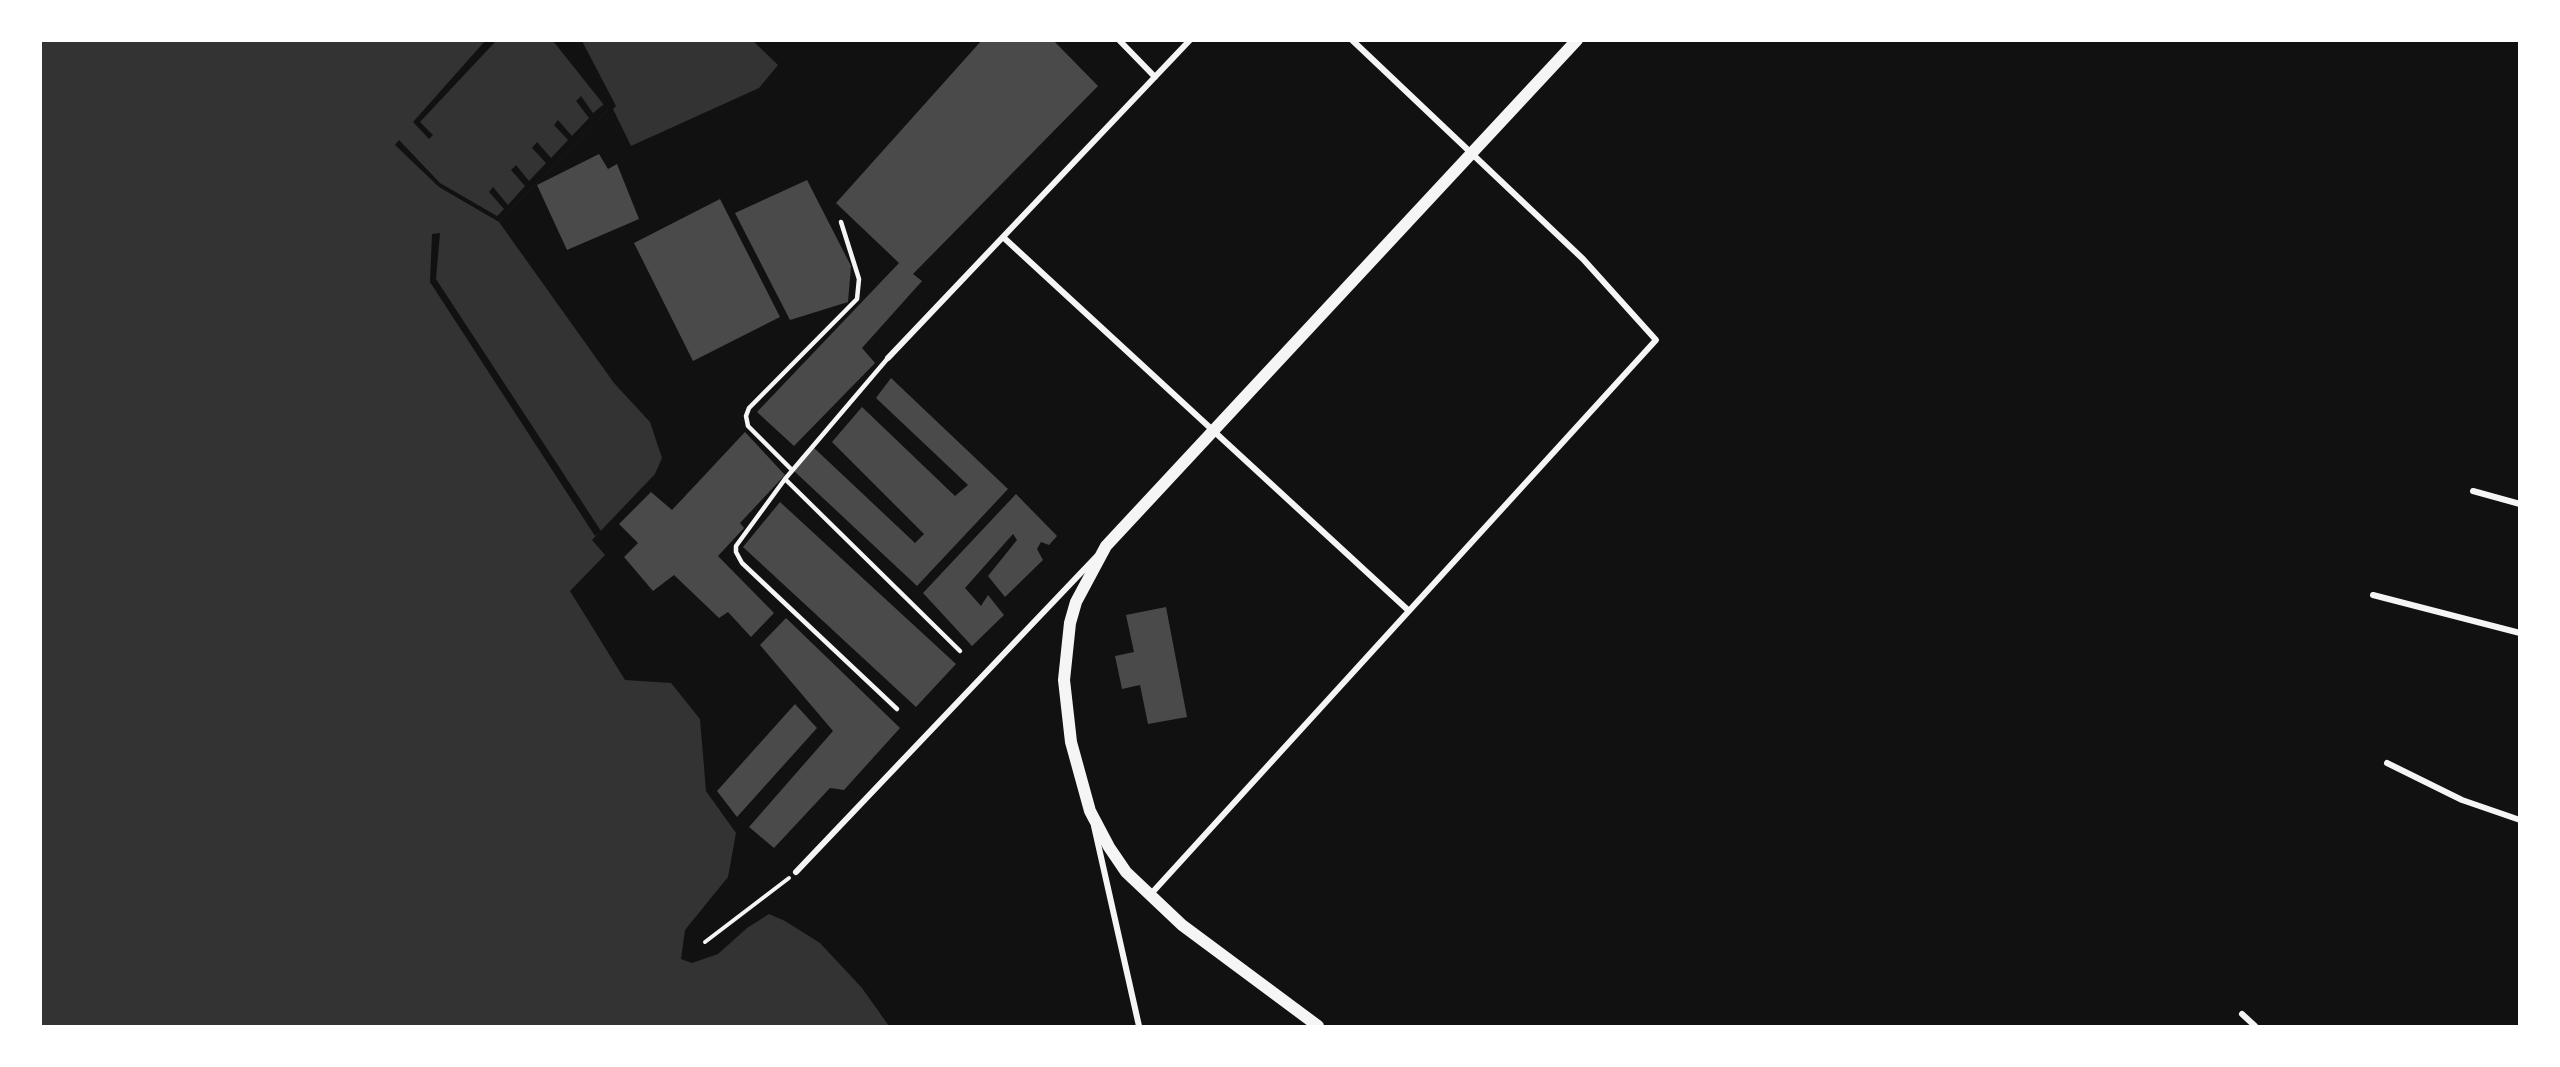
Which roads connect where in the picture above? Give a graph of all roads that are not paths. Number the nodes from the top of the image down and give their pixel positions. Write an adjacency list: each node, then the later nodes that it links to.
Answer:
1 (1119, 40): 5 (street)
2 (1190, 40): 5 (street)
3 (1352, 40): 6 (street)
4 (1577, 40): 6 (main road)
5 (1155, 77): 8 (street)
6 (1471, 153): 10 (main road); 17 (street)
7 (841, 222): 11 (lane)
8 (1003, 237): 9 (street); 10 (street)
9 (888, 358): 11 (lane)
10 (1213, 430): 15 (main road); 17 (street)
11 (792, 469): 12 (lane)
12 (785, 478): 19 (lane); 20 (lane)
13 (2473, 491): 14 (street)
14 (2520, 504)
15 (1106, 546): 22 (main road); 24 (street)
16 (2373, 595): 18 (street)
17 (1409, 611): 25 (street)
18 (2520, 633)
19 (960, 651)
20 (897, 709)
21 (2387, 763): 23 (street)
22 (1090, 811): 25 (main road); 27 (street)
23 (2520, 820)
24 (796, 872)
25 (1149, 897): 28 (main road)
26 (2242, 1014): 29 (street)
27 (1139, 1026)
28 (1318, 1026)
29 (2255, 1026)

